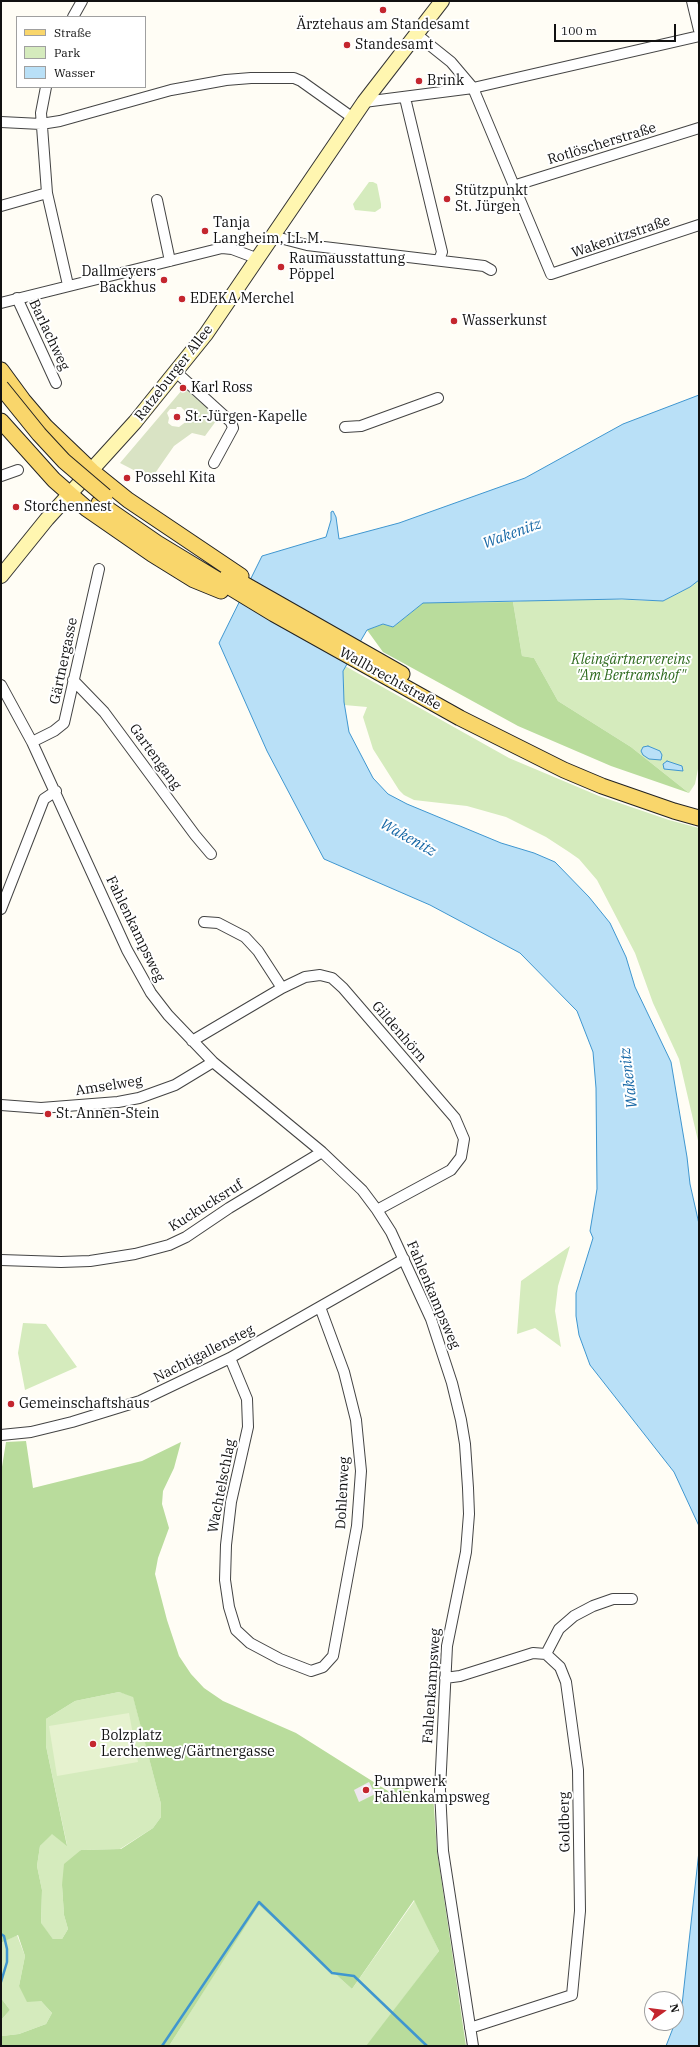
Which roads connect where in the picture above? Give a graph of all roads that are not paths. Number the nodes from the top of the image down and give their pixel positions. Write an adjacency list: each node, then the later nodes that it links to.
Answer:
1 (82, 1): 4 (street)
2 (442, 1): 6 (main road, Ratzeburger Allee)
3 (692, 1): 5 (street)
4 (74, 16)
5 (699, 30)
6 (416, 34): 9 (street); 11 (main road, Ratzeburger Allee)
7 (699, 36): 9 (street)
8 (46, 88): 14 (street)
9 (473, 88): 10 (street); 16 (street)
10 (405, 98): 11 (street); 23 (street)
11 (364, 102): 12 (main road, Ratzeburger Allee)
12 (353, 118): 14 (street); 21 (main road, Ratzeburger Allee)
13 (1, 122): 14 (street)
14 (41, 124): 17 (street)
15 (699, 128): 16 (street, Rotlöscherstraße)
16 (512, 186): 20 (street, Wakenitzstraße)
17 (47, 193): 19 (street); 26 (street)
18 (156, 200): 24 (street)
19 (1, 206)
20 (699, 225)
21 (272, 236): 22 (main road, Ratzeburger Allee); 23 (street)
22 (256, 258): 24 (street); 30 (main road, Ratzeburger Allee)
23 (439, 260): 25 (street)
24 (170, 261): 26 (street)
25 (491, 270)
26 (68, 285): 27 (street)
27 (17, 298): 28 (street); 31 (street, Barlachweg)
28 (1, 303)
29 (1, 370): 39 (main road)
30 (176, 372): 37 (street); 39 (main road, Ratzeburger Allee)
31 (56, 383)
32 (1, 387): 42 (main road, bridge)
33 (438, 398): 36 (street)
34 (1, 403): 42 (main road)
35 (1, 421): 41 (main road)
36 (345, 427)
37 (214, 463)
38 (18, 470): 40 (street)
39 (92, 471): 41 (main road, Ratzeburger Allee); 42 (main road)
40 (1, 476)
41 (70, 494): 42 (main road); 44 (main road, Ratzeburger Allee)
42 (100, 498): 45 (main road, Wallbrechtstraße); 45 (main road)
43 (99, 568): 46 (street, Gärtnergasse)
44 (1, 576)
45 (276, 609): 48 (main road, Wallbrechtstraße)
46 (73, 680): 49 (street, Gärtnergasse); 53 (street, Gartengang)
47 (1, 685): 49 (street, Fahlenkampsweg)
48 (413, 686): 51 (main road, Wallbrechtstraße); 52 (main road, Wallbrechtstraße)
49 (32, 742): 50 (street, Fahlenkampsweg)
50 (56, 791): 54 (street); 57 (street, Fahlenkampsweg)
51 (699, 808)
52 (699, 818)
53 (211, 854)
54 (1, 909)
55 (204, 922): 56 (street)
56 (282, 988): 57 (street, Gildenhörn); 61 (street, Gildenhörn)
57 (192, 1041): 58 (street, Fahlenkampsweg)
58 (213, 1062): 59 (street, Amselweg); 60 (street, Fahlenkampsweg)
59 (1, 1105)
60 (322, 1152): 61 (street, Fahlenkampsweg); 62 (street, Kuckucksruf)
61 (377, 1210): 63 (street, Fahlenkampsweg)
62 (1, 1260)
63 (404, 1260): 64 (street, Nachtigallensteg); 70 (street, Fahlenkampsweg)
64 (320, 1307): 65 (street, Nachtigallensteg); 69 (street, Dohlenweg)
65 (230, 1358): 66 (street, Nachtigallensteg); 69 (street, Wachtelschlag)
66 (1, 1435)
67 (632, 1599): 68 (street)
68 (546, 1654): 70 (street); 71 (street, Goldberg)
69 (311, 1671)
70 (445, 1678): 71 (street, Fahlenkampsweg)
71 (470, 2028): 72 (street, Fahlenkampsweg)
72 (473, 2046)

